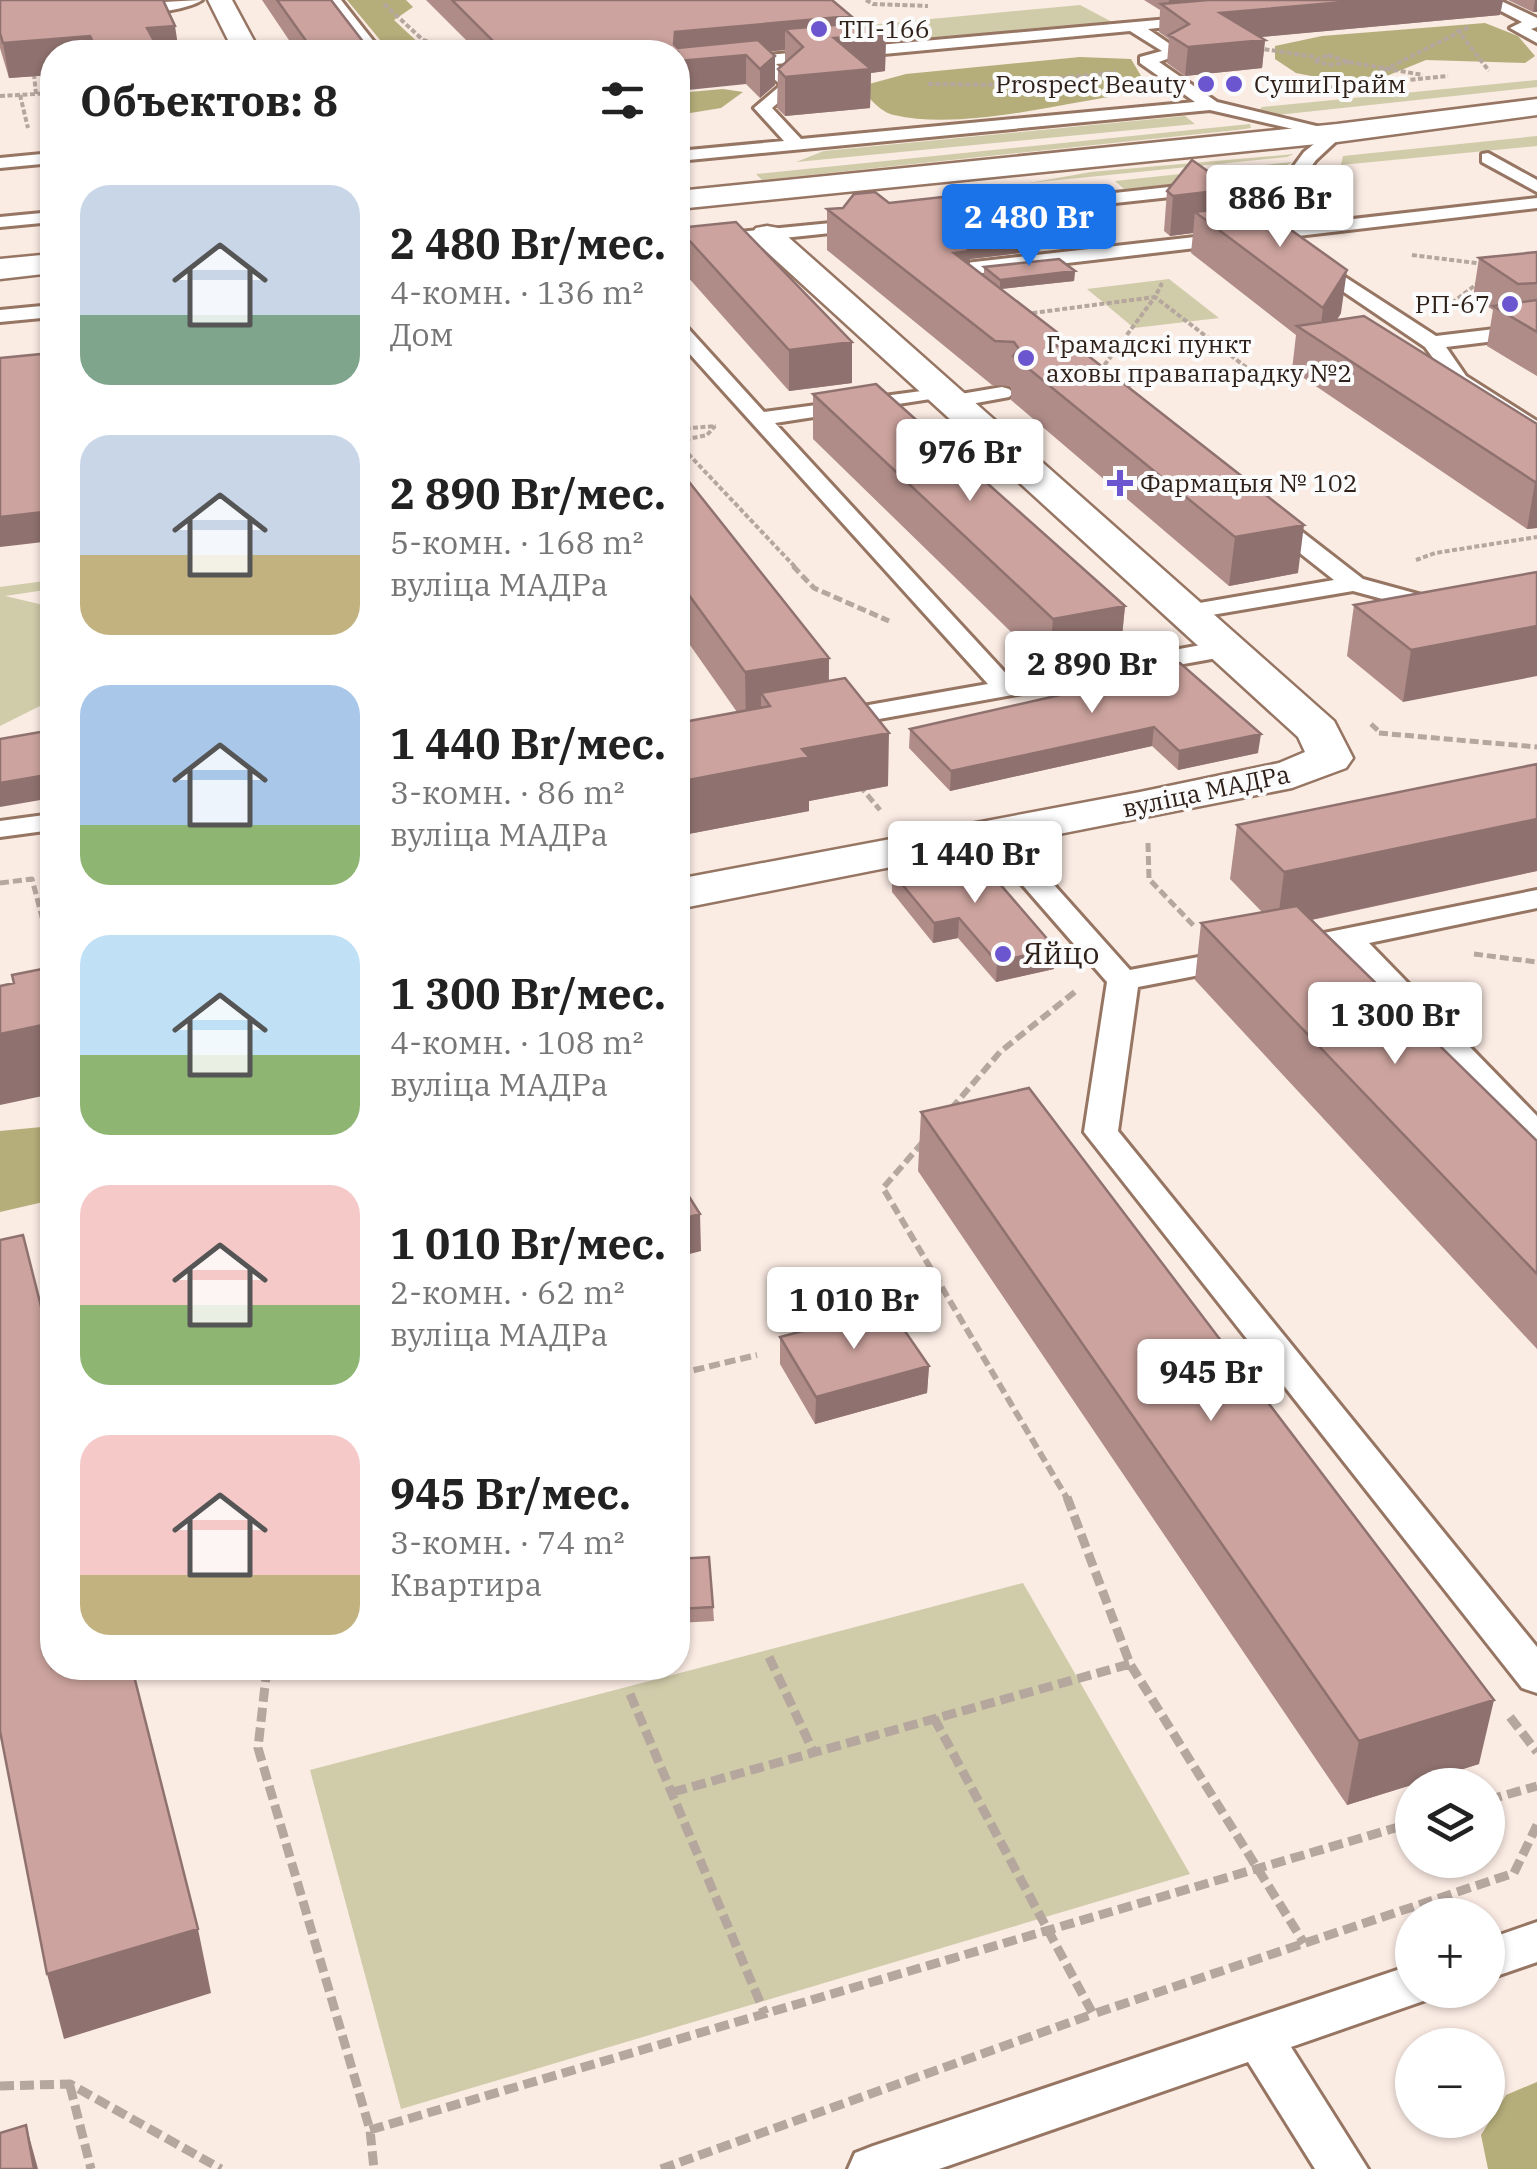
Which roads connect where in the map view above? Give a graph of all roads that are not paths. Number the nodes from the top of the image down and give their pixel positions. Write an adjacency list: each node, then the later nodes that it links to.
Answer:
1 (61, 0): 2 (lane)
2 (194, 0)
3 (220, 0): 9 (street)
4 (333, 0): 10 (lane)
5 (1488, 0): 8 (lane)
6 (1217, 18): 7 (lane)
7 (1132, 26): 11 (lane); 13 (lane)
8 (1537, 38)
9 (242, 40)
10 (365, 40)
11 (763, 60): 12 (lane); 18 (lane)
12 (690, 67)
13 (1211, 106): 17 (lane); 18 (lane)
14 (1537, 107): 16 (street)
15 (1537, 115): 16 (street)
16 (1424, 122): 17 (street)
17 (1337, 132): 24 (lane); 25 (street)
18 (796, 144): 19 (lane)
19 (690, 155)
20 (1488, 158): 23 (lane)
21 (40, 159): 22 (lane)
22 (0, 163)
23 (1537, 187)
24 (1156, 194): 28 (lane); 35 (lane)
25 (690, 199)
26 (1537, 203): 27 (lane)
27 (1507, 206): 32 (lane); 33 (lane)
28 (968, 214)
29 (40, 218): 30 (lane)
30 (0, 222)
31 (892, 222): 34 (lane)
32 (1537, 226)
33 (1270, 233): 35 (lane); 44 (lane)
34 (767, 235): 36 (lane); 46 (street, вуліца МАДРа)
35 (1220, 239): 41 (lane)
36 (690, 243)
37 (40, 265): 38 (street)
38 (0, 269)
39 (40, 311): 40 (lane)
40 (0, 316)
41 (1014, 316)
42 (1537, 330): 44 (lane)
43 (690, 342): 47 (lane)
44 (1432, 343): 48 (lane)
45 (1002, 393): 46 (lane)
46 (943, 397): 47 (lane); 52 (street, вуліца МАДРа)
47 (759, 419): 54 (lane)
48 (1537, 430)
49 (1244, 498): 50 (lane)
50 (1354, 584): 51 (lane); 52 (lane)
51 (1469, 601)
52 (1188, 612): 53 (street, вуліца МАДРа)
53 (1228, 648): 54 (lane); 58 (street, вуліца МАДРа)
54 (1006, 688): 55 (lane)
55 (810, 723)
56 (40, 824): 57 (lane)
57 (0, 830)
58 (995, 836): 59 (street, вуліца МАДРа); 62 (lane)
59 (690, 892)
60 (1537, 898): 61 (lane)
61 (1348, 938): 62 (lane); 63 (lane)
62 (1123, 981): 64 (lane)
63 (1537, 1135)
64 (1537, 1677)
65 (1537, 1942): 66 (lane)
66 (1505, 1953)
67 (1395, 1991): 68 (lane)
68 (1258, 2038): 69 (lane); 70 (lane)
69 (874, 2169)
70 (1343, 2169)

